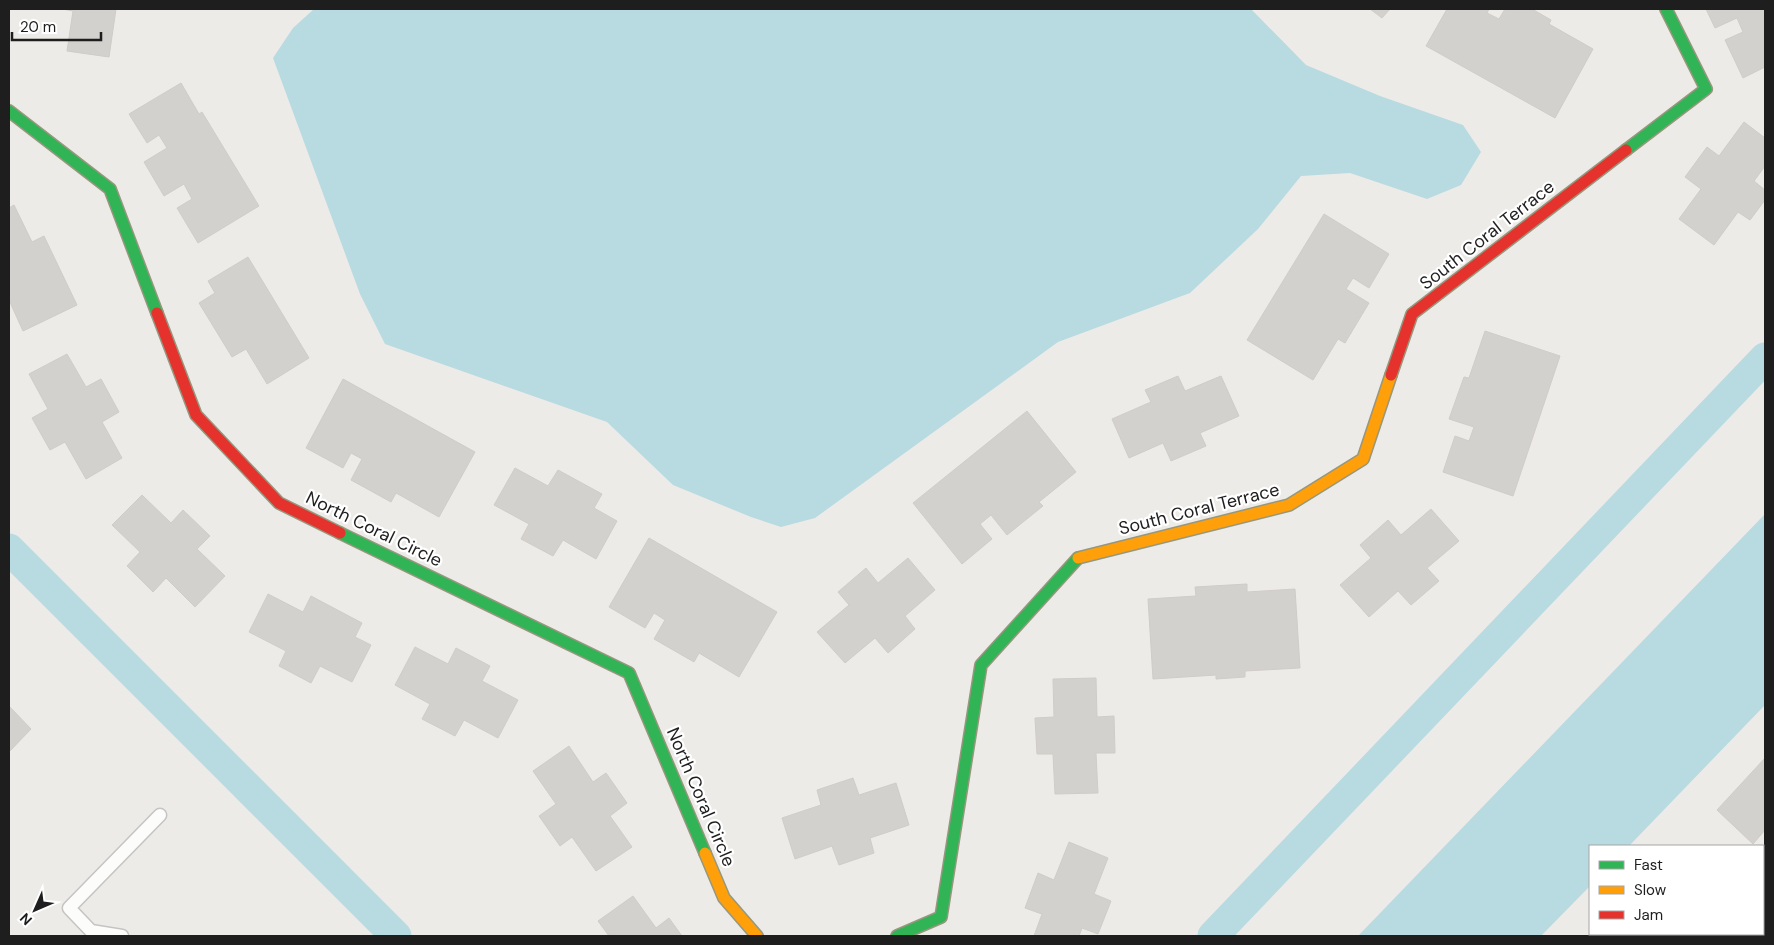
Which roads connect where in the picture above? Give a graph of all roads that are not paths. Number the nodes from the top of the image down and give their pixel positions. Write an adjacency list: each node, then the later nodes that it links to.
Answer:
1 (1666, 9): 6 (street, South Coral Terrace)
2 (9, 111): 5 (street, North Coral Circle)
3 (160, 815): 4 (lane)
4 (122, 936)
5 (757, 936)
6 (897, 936)

